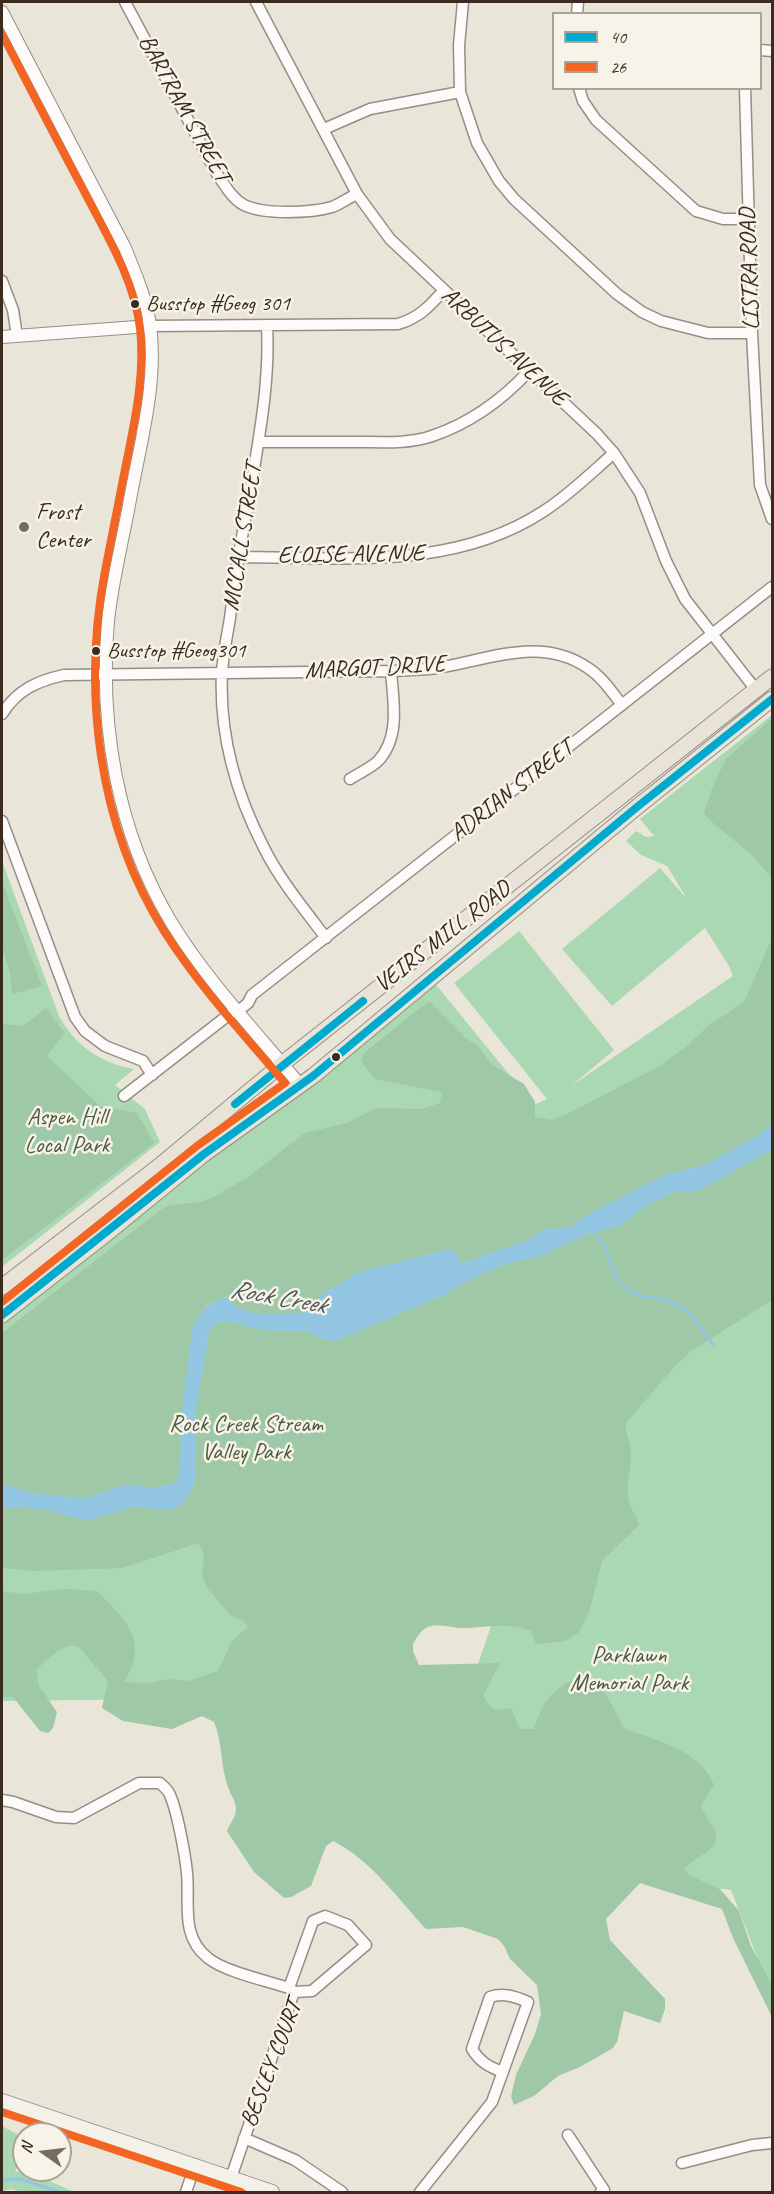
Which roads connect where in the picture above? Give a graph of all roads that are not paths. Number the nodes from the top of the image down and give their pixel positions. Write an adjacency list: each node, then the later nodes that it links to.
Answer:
1 (126, 2): 9 (street, BARTRAM STREET)
2 (256, 2): 8 (street, ARBUTUS AVENUE)
3 (463, 2): 7 (street)
4 (2, 12): 13 (street)
5 (580, 90): 10 (street)
6 (745, 90): 10 (street, LISTRA ROAD)
7 (460, 92): 8 (street); 15 (street)
8 (324, 129): 9 (street, ARBUTUS AVENUE)
9 (357, 194): 12 (street, ARBUTUS AVENUE)
10 (748, 219): 15 (street, LISTRA ROAD)
11 (2, 281): 16 (street)
12 (444, 290): 14 (street); 18 (street, ARBUTUS AVENUE)
13 (150, 326): 14 (street); 16 (street); 27 (street)
14 (267, 326): 19 (street, MCCALL STREET)
15 (752, 333): 21 (street, LISTRA ROAD)
16 (17, 336): 17 (street)
17 (2, 337)
18 (529, 371): 19 (street); 20 (street, ARBUTUS AVENUE)
19 (259, 442): 22 (street, MCCALL STREET)
20 (614, 453): 22 (street, ELOISE AVENUE); 24 (street, ARBUTUS AVENUE)
21 (772, 519)
22 (238, 557): 26 (street, MCCALL STREET)
23 (772, 587): 24 (street, ADRIAN STREET)
24 (712, 634): 29 (street, ARBUTUS AVENUE); 31 (street, ADRIAN STREET)
25 (391, 671): 26 (street, MARGOT DRIVE); 31 (street, MARGOT DRIVE); 33 (street)
26 (222, 672): 27 (street, MARGOT DRIVE); 35 (street, MCCALL STREET)
27 (106, 673): 32 (street, MARGOT DRIVE); 36 (street)
28 (772, 677): 29 (main road, VEIRS MILL ROAD)
29 (756, 690): 37 (main road, VEIRS MILL ROAD)
30 (772, 699): 39 (main road, VEIRS MILL ROAD)
31 (622, 705): 35 (street, ADRIAN STREET)
32 (2, 714)
33 (350, 779)
34 (2, 820): 38 (street)
35 (326, 938): 36 (street, ADRIAN STREET)
36 (235, 1009): 37 (street); 38 (street, ADRIAN STREET)
37 (282, 1064): 39 (street); 41 (main road, VEIRS MILL ROAD)
38 (152, 1075): 40 (street, ADRIAN STREET)
39 (300, 1085): 42 (main road, VEIRS MILL ROAD)
40 (124, 1096)
41 (2, 1287)
42 (2, 1315)
43 (2, 1800): 44 (street)
44 (292, 1990): 44 (street, BESLEY COURT); 48 (street, BESLEY COURT)
45 (503, 2072): 45 (street); 56 (street)
46 (2, 2101): 51 (main road)
47 (568, 2135): 57 (street)
48 (244, 2139): 52 (street, BESLEY COURT); 55 (street, BESLEY COURT)
49 (772, 2142): 50 (street)
50 (682, 2163)
51 (195, 2165): 52 (main road); 53 (street)
52 (231, 2178): 54 (main road)
53 (186, 2193)
54 (272, 2193)
55 (342, 2193)
56 (420, 2193)
57 (601, 2193)

